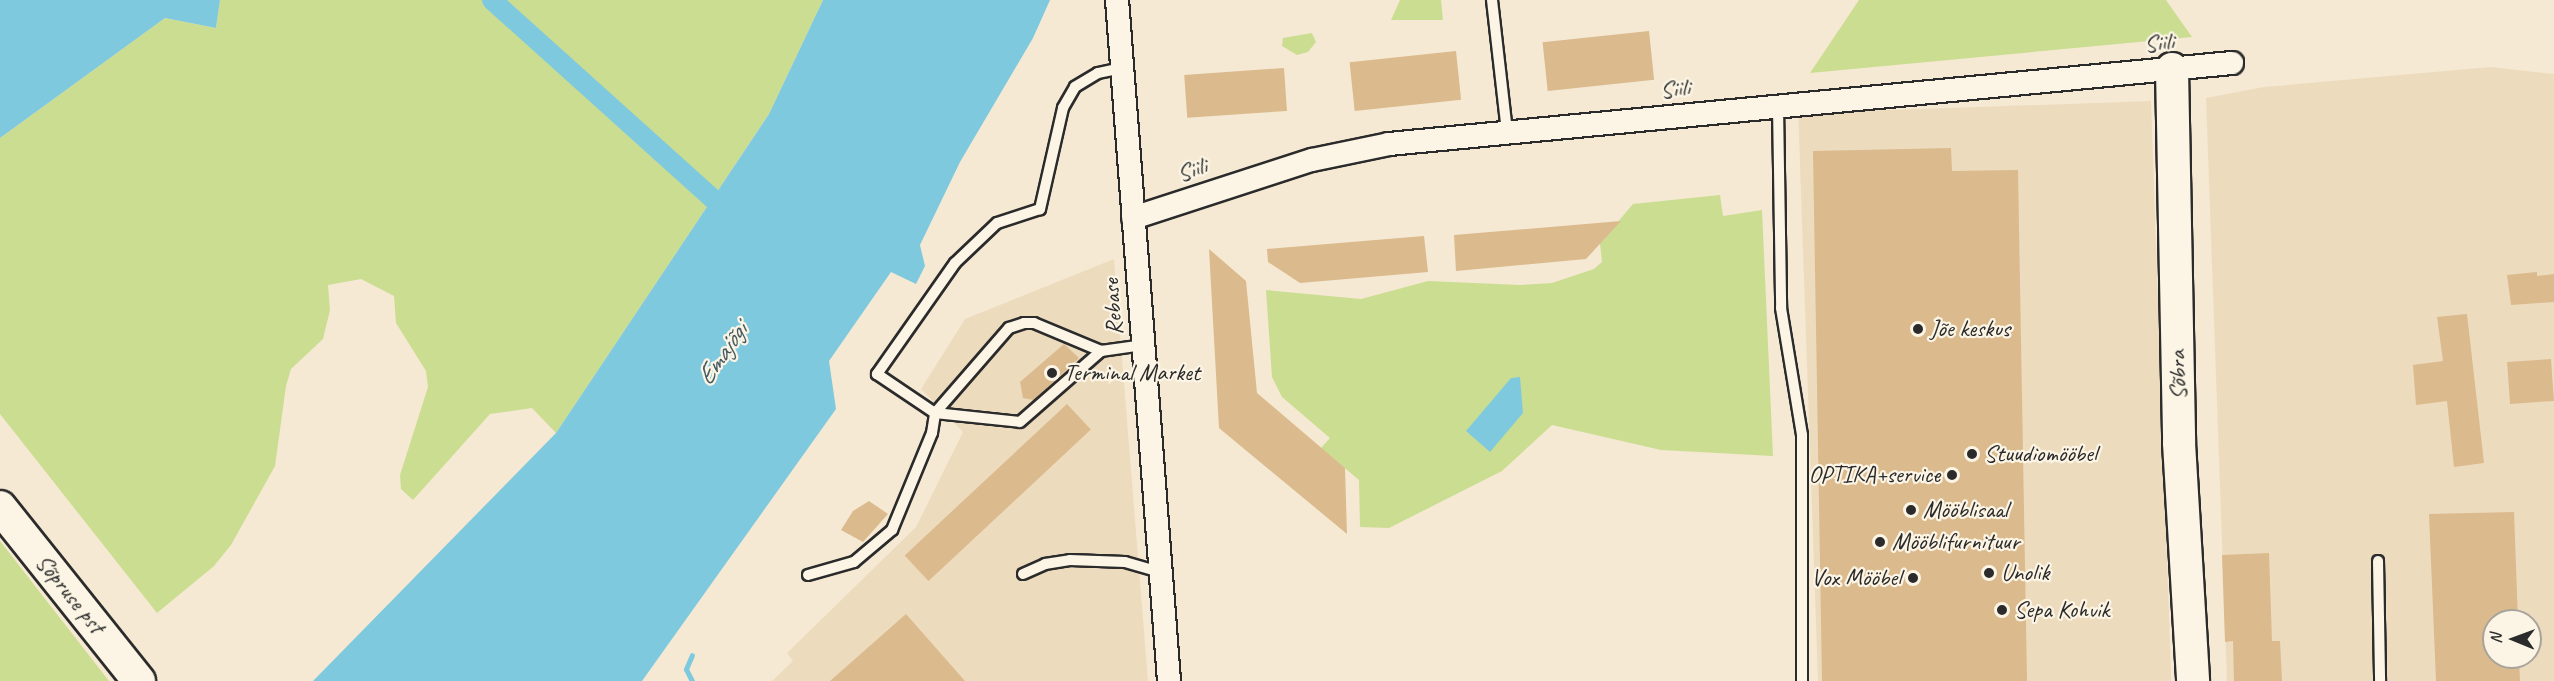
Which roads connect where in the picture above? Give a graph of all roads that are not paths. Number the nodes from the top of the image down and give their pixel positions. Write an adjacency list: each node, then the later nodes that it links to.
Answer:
1 (1117, 0): 4 (street, Rebase)
2 (1492, 0): 7 (lane)
3 (2232, 63): 5 (street, Siili)
4 (1122, 68): 8 (street, Rebase); 11 (lane)
5 (2172, 69): 6 (street, Siili); 20 (street, Sõbra)
6 (1778, 106): 7 (street, Siili); 19 (lane)
7 (1507, 132): 8 (street, Siili)
8 (1133, 218): 9 (street, Rebase)
9 (1143, 345): 10 (lane); 14 (street, Rebase)
10 (1101, 351): 11 (lane); 11 (lane)
11 (935, 413): 15 (lane)
12 (0, 507): 17 (street, Sõpruse pst)
13 (2378, 561): 21 (lane)
14 (1161, 572): 16 (lane); 18 (street, Rebase)
15 (808, 574)
16 (1023, 574)
17 (140, 681)
18 (1169, 681)
19 (1802, 681)
20 (2193, 681)
21 (2380, 681)

